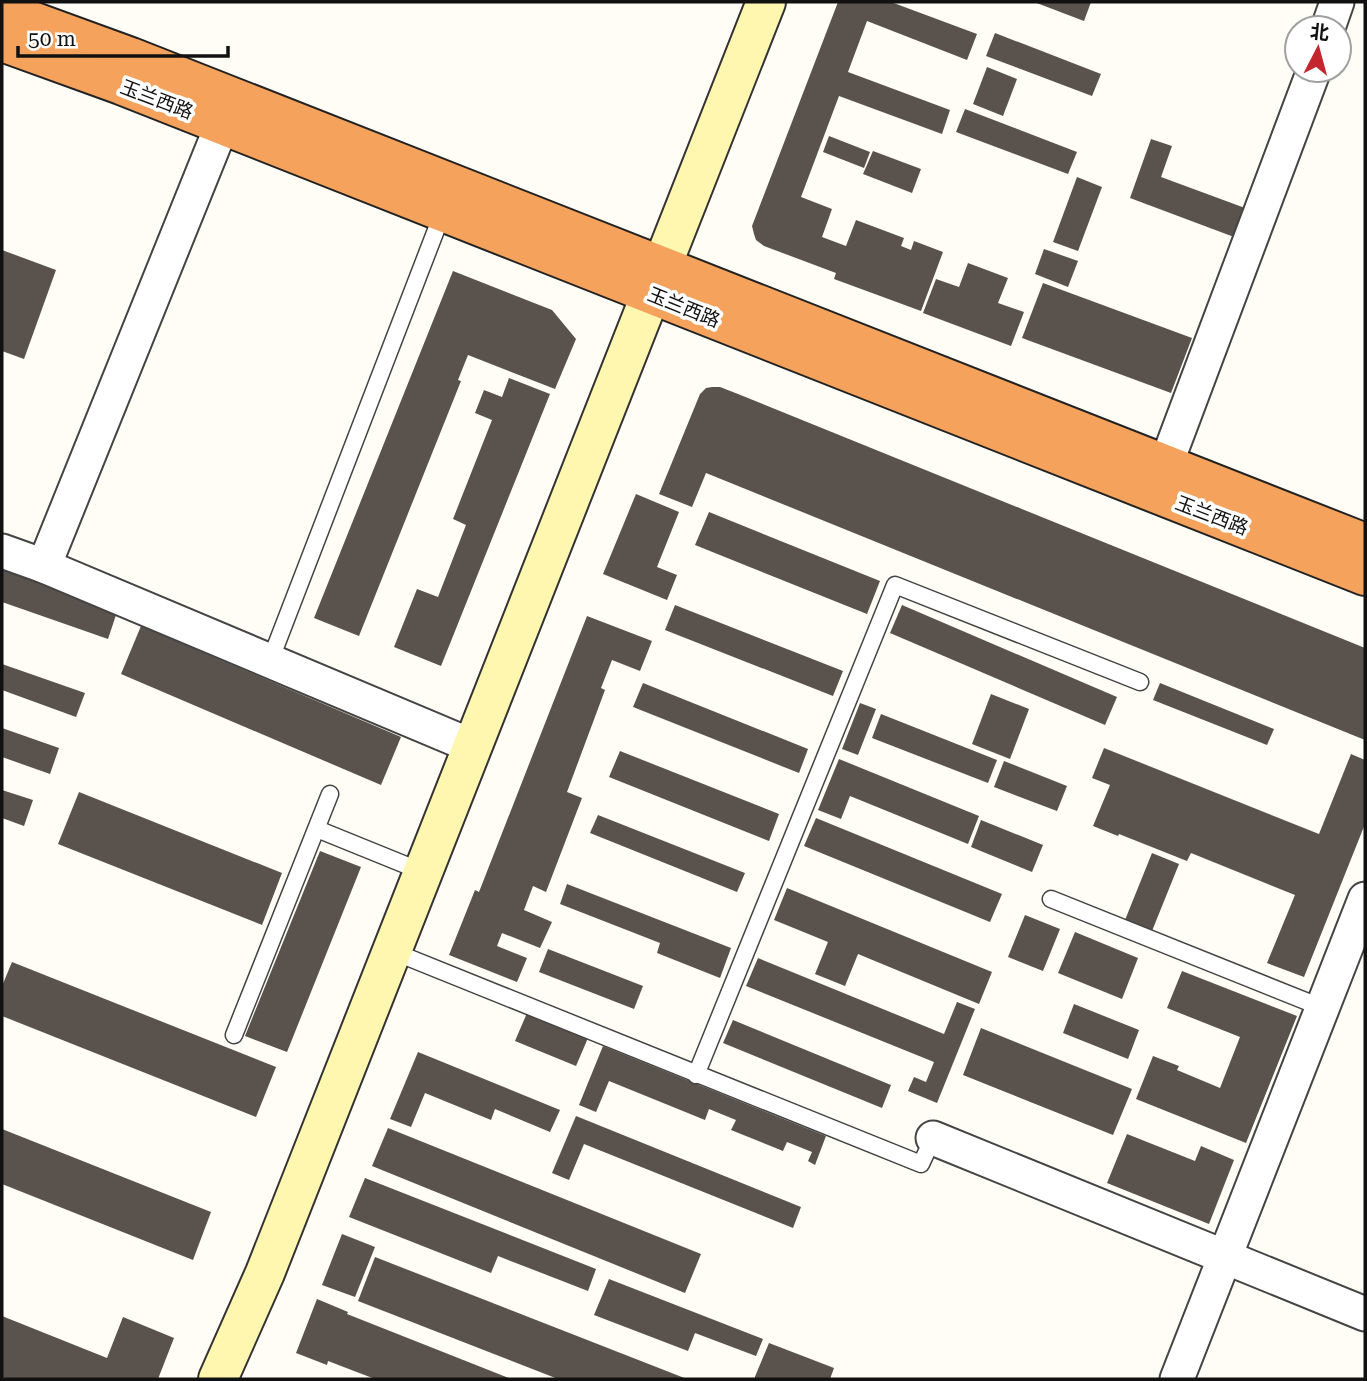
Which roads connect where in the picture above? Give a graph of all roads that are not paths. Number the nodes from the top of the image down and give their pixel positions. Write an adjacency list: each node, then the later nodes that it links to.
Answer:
1 (766, 2): 7 (street)
2 (2, 10): 7 (highway, 玉兰西路)
3 (2, 42): 5 (highway, 玉兰西路)
4 (1309, 84): 8 (street)
5 (222, 125): 6 (highway, 玉兰西路); 11 (street)
6 (443, 212): 7 (highway, 玉兰西路); 13 (lane)
7 (656, 280): 8 (highway, 玉兰西路); 12 (highway, 玉兰西路); 15 (street)
8 (1167, 464): 9 (highway, 玉兰西路)
9 (1365, 543)
10 (2, 551): 11 (street)
11 (44, 566): 13 (street)
12 (1365, 576)
13 (271, 661): 15 (street)
14 (1140, 682): 24 (lane)
15 (472, 746): 18 (street)
16 (330, 794): 17 (lane)
17 (317, 829): 18 (lane); 23 (lane)
18 (423, 872): 21 (street)
19 (1051, 899): 22 (lane)
20 (1365, 899): 22 (street)
21 (391, 951): 24 (lane); 28 (street)
22 (1323, 1008): 26 (street)
23 (234, 1035)
24 (696, 1075): 25 (lane)
25 (933, 1138): 26 (street)
26 (1225, 1257): 27 (street); 29 (street)
27 (1365, 1314)
28 (218, 1379)
29 (1177, 1379)

